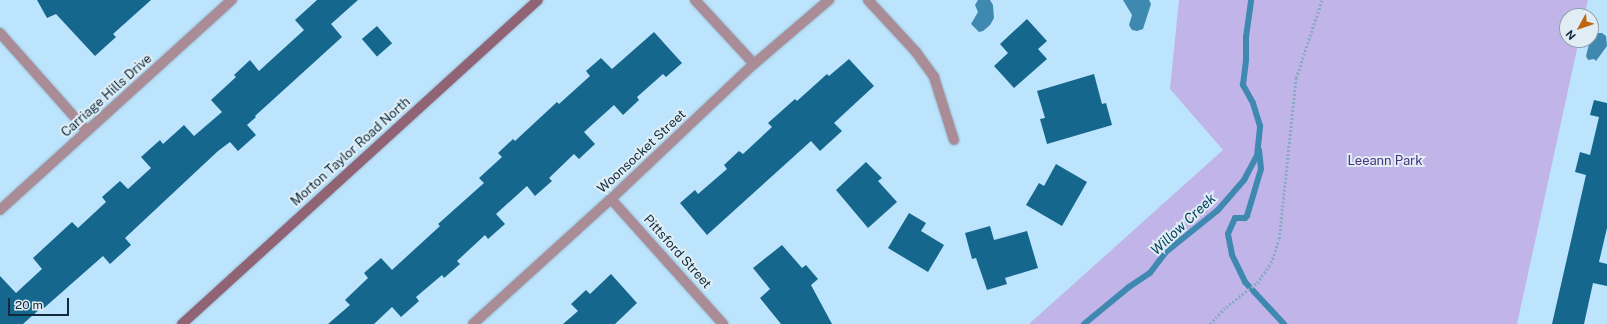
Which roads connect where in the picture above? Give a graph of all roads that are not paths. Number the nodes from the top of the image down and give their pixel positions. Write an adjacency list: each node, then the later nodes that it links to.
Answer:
1 (232, 0): 8 (street, Carriage Hills Drive)
2 (538, 0): 12 (street, Morton Taylor Road North)
3 (695, 0): 7 (street)
4 (829, 0): 7 (street, Woonsocket Street)
5 (868, 0): 9 (street)
6 (0, 33): 8 (street)
7 (754, 64): 10 (street, Woonsocket Street)
8 (87, 131): 11 (street, Carriage Hills Drive)
9 (954, 140)
10 (611, 199): 13 (street, Woonsocket Street); 14 (street, Pittsford Street)
11 (0, 210)
12 (182, 324)
13 (473, 324)
14 (723, 324)

